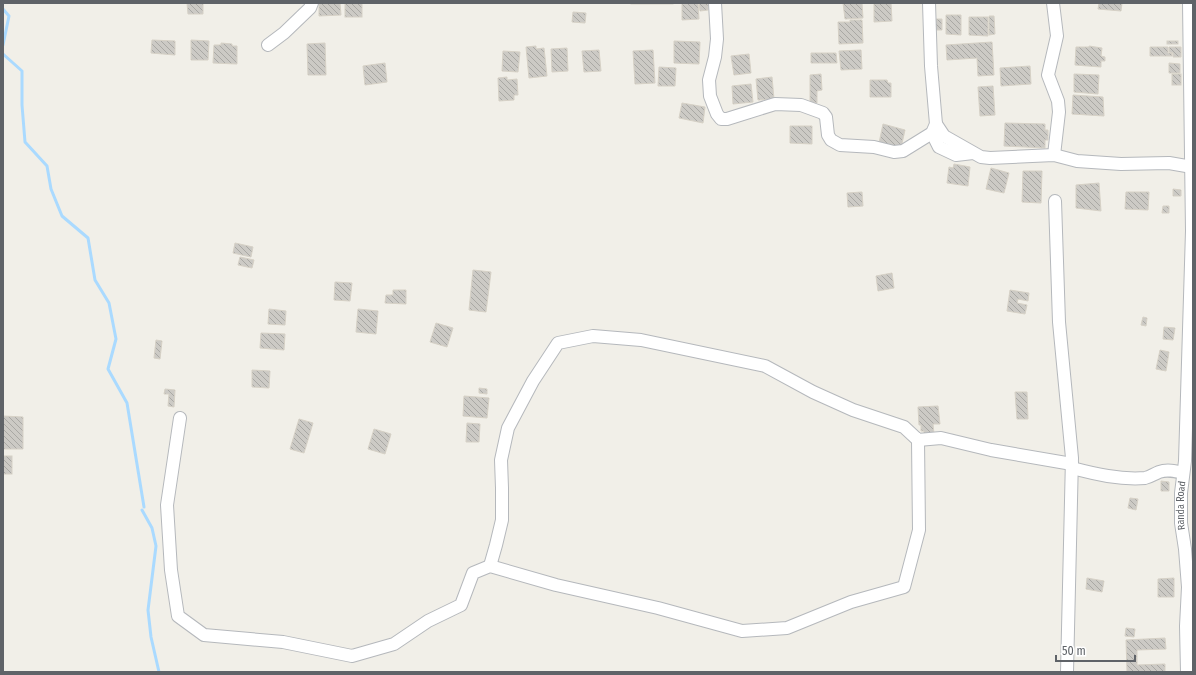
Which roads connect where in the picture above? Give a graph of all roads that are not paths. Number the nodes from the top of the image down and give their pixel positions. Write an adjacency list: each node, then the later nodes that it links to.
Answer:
1 (312, 3): 6 (street)
2 (715, 3): 8 (street)
3 (929, 3): 8 (street)
4 (1053, 3): 9 (street)
5 (1189, 3): 7 (street, Randa Road)
6 (268, 45)
7 (1192, 127): 10 (street, Randa Road)
8 (934, 129): 9 (street)
9 (1054, 155): 10 (street)
10 (1192, 167): 13 (street, Randa Road)
11 (1056, 201): 15 (street)
12 (180, 418): 18 (street)
13 (1189, 419): 16 (street, Randa Road)
14 (918, 440): 15 (street); 18 (street); 18 (street)
15 (1072, 466): 16 (street); 19 (street)
16 (1183, 473): 17 (street, Randa Road)
17 (1189, 548): 20 (street, Randa Road)
18 (490, 566)
19 (1067, 672)
20 (1187, 672)

